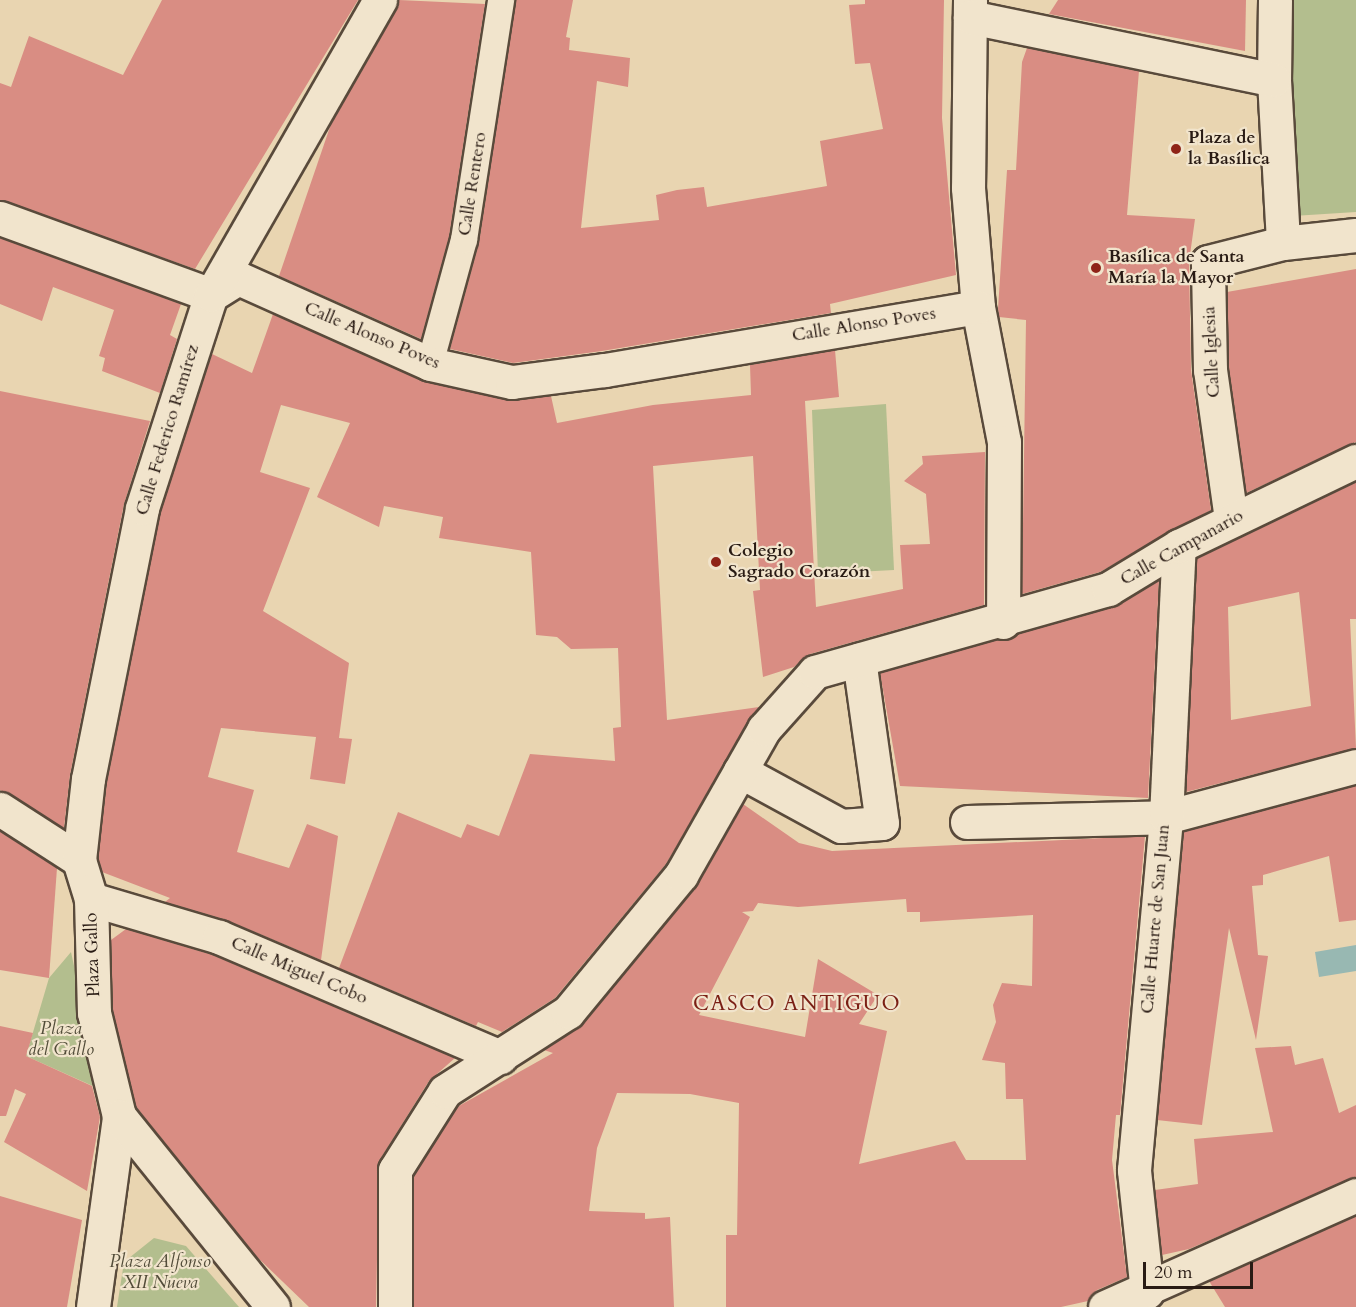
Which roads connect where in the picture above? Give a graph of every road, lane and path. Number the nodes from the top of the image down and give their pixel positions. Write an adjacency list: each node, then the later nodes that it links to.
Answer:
1 (380, 0): 9 (street, Calle Federico Ramírez)
2 (501, 0): 11 (street, Calle Rentero)
3 (1275, 0): 5 (street)
4 (970, 8): 5 (street); 10 (street)
5 (1274, 80): 8 (street)
6 (0, 218): 9 (street)
7 (1356, 235): 8 (street, Calle Iglesia)
8 (1283, 243): 13 (street, Calle Iglesia)
9 (211, 295): 11 (street, Calle Alonso Poves); 22 (street, Calle Federico Ramírez)
10 (978, 308): 11 (street, Calle Alonso Poves); 15 (street)
11 (430, 364)
12 (1356, 461): 13 (street, Calle Campanario)
13 (1231, 519): 14 (street, Calle Campanario)
14 (1179, 546): 15 (street, Calle Campanario); 20 (street, Calle Huarte de San Juan)
15 (1003, 622): 16 (street, Calle Campanario)
16 (859, 660): 18 (street, Calle Campanario); 18 (street)
17 (1356, 766): 20 (street)
18 (740, 771): 24 (street, Calle Campanario)
19 (0, 809): 22 (street)
20 (1166, 817): 21 (street); 27 (street, Calle Huarte de San Juan)
21 (967, 822)
22 (79, 860): 23 (street, Calle Federico Ramírez)
23 (91, 899): 24 (street, Calle Miguel Cobo); 25 (street, Plaza Gallo)
24 (501, 1057): 30 (street, Calle Campanario)
25 (118, 1116): 28 (street); 29 (street)
26 (1356, 1196): 27 (street)
27 (1147, 1292): 31 (street)
28 (93, 1307)
29 (273, 1307)
30 (395, 1307)
31 (1105, 1307)

